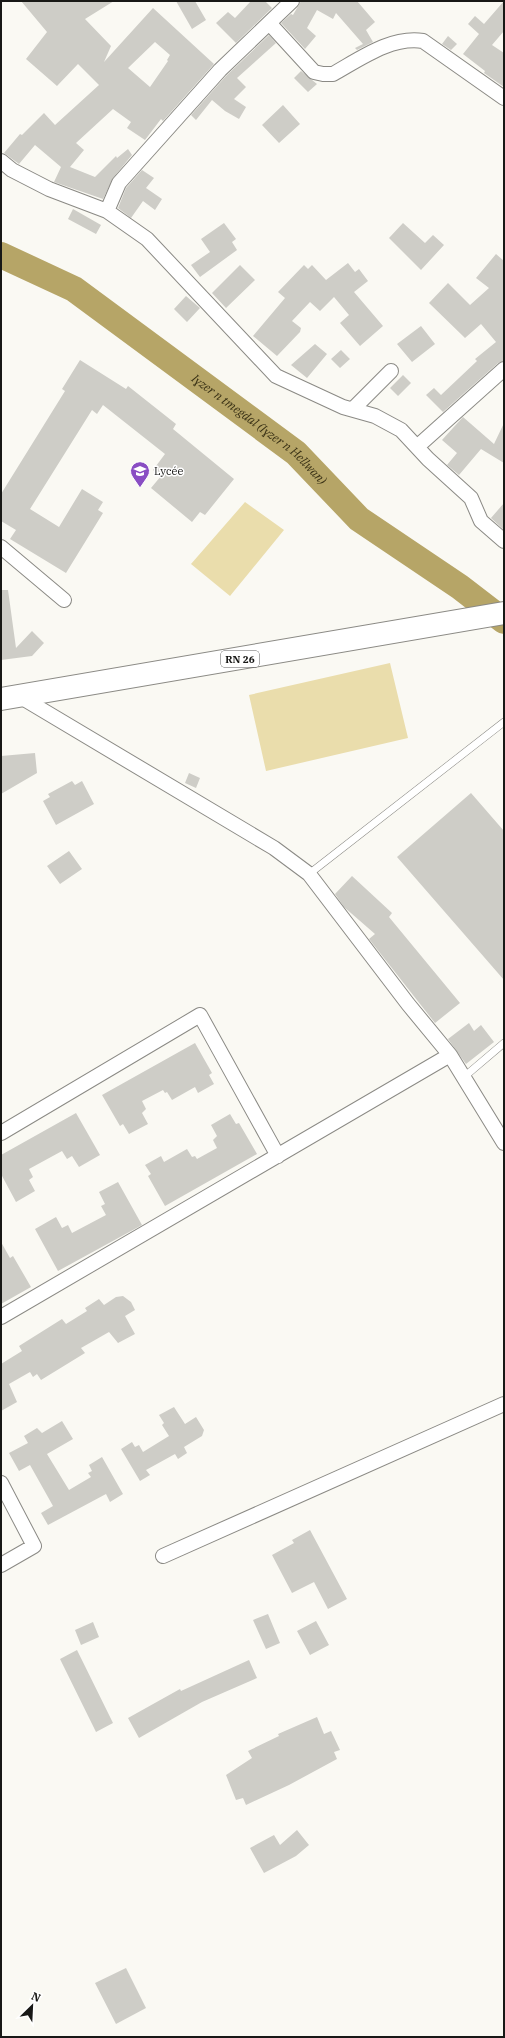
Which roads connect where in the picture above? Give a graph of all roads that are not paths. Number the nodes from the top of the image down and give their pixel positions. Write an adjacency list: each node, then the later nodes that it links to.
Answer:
1 (292, 1): 2 (street)
2 (270, 24): 3 (street); 5 (street)
3 (504, 98)
4 (1, 161): 5 (street)
5 (107, 211): 8 (street)
6 (504, 369): 9 (street)
7 (391, 371): 8 (street)
8 (353, 409): 9 (street)
9 (418, 446): 10 (street)
10 (504, 541)
11 (1, 547): 12 (street)
12 (64, 600)
13 (504, 613): 14 (main road, RN 26)
14 (10, 698): 16 (street)
15 (504, 722): 16 (lane)
16 (309, 874): 18 (street)
17 (504, 1043): 19 (lane)
18 (450, 1055): 19 (street); 22 (street)
19 (464, 1077): 21 (street)
20 (1, 1133): 22 (street)
21 (504, 1143)
22 (278, 1156): 23 (street)
23 (1, 1317)
24 (504, 1404): 26 (street)
25 (1, 1483): 27 (street)
26 (163, 1556)
27 (1, 1565)

